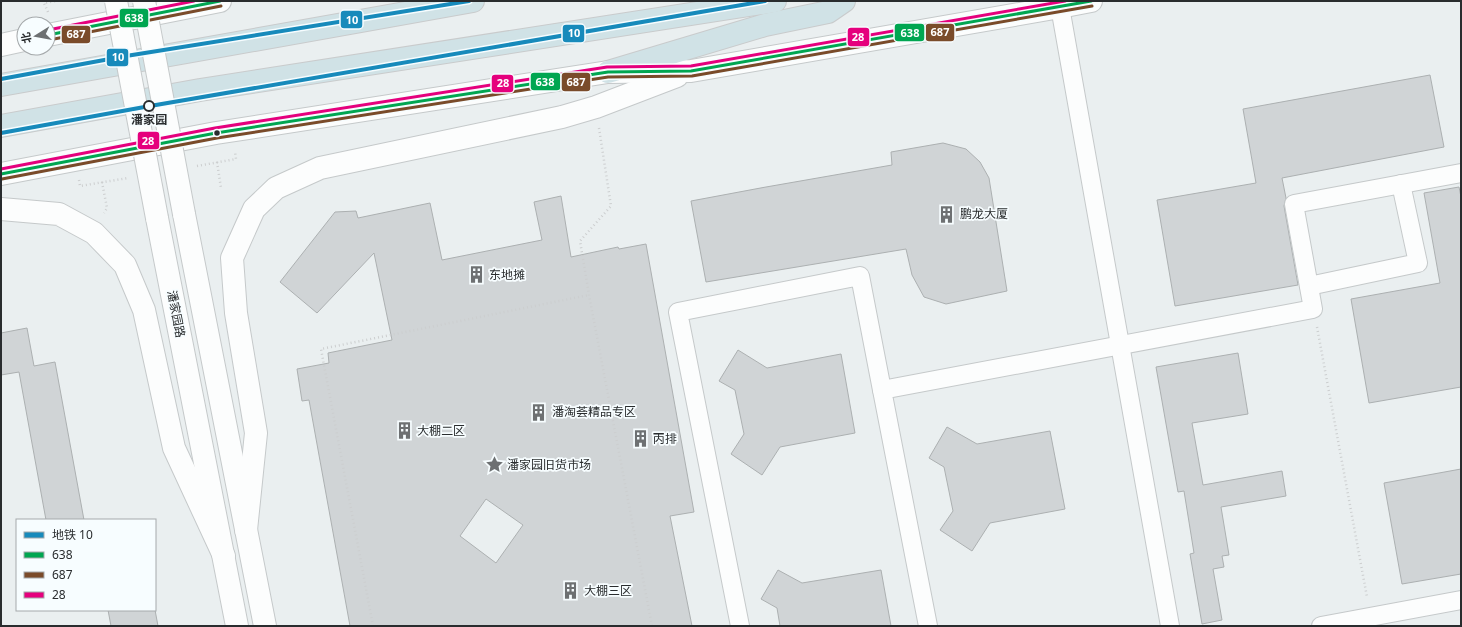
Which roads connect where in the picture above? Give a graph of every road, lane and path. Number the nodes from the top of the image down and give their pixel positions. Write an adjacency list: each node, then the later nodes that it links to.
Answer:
1 (56, 1): 10 (path)
2 (116, 1): 35 (street, 潘家园路, bridge)
3 (144, 1): 34 (street, bridge)
4 (220, 1): 11 (street)
5 (473, 1): 16 (highway)
6 (775, 1): 18 (highway)
7 (844, 1): 15 (highway)
8 (1091, 1): 9 (street)
9 (1060, 8): 14 (street); 32 (street)
10 (47, 12)
11 (56, 33)
12 (16, 42): 13 (street)
13 (1, 45)
14 (692, 70): 15 (street); 17 (street)
15 (608, 72): 23 (street)
16 (1, 85)
17 (596, 107): 30 (path); 34 (street)
18 (1, 126)
19 (234, 151): 20 (path)
20 (217, 162): 21 (path); 27 (path)
21 (192, 167)
22 (1461, 173): 26 (street)
23 (1, 174)
24 (130, 177): 25 (path)
25 (79, 179)
26 (1401, 184): 29 (street); 29 (street)
27 (221, 188)
28 (1, 209): 35 (street)
29 (1309, 286): 31 (street)
30 (589, 295): 40 (path); 41 (path)
31 (1313, 309): 32 (street); 37 (path)
32 (1120, 344): 33 (street); 44 (street)
33 (882, 390): 42 (street); 43 (street)
34 (246, 530): 39 (street)
35 (224, 556): 38 (street, 潘家园路)
36 (1461, 600): 37 (street)
37 (1371, 617): 45 (street)
38 (237, 626)
39 (265, 626)
40 (373, 626)
41 (652, 626)
42 (740, 626)
43 (928, 626)
44 (1170, 626)
45 (1321, 626)

